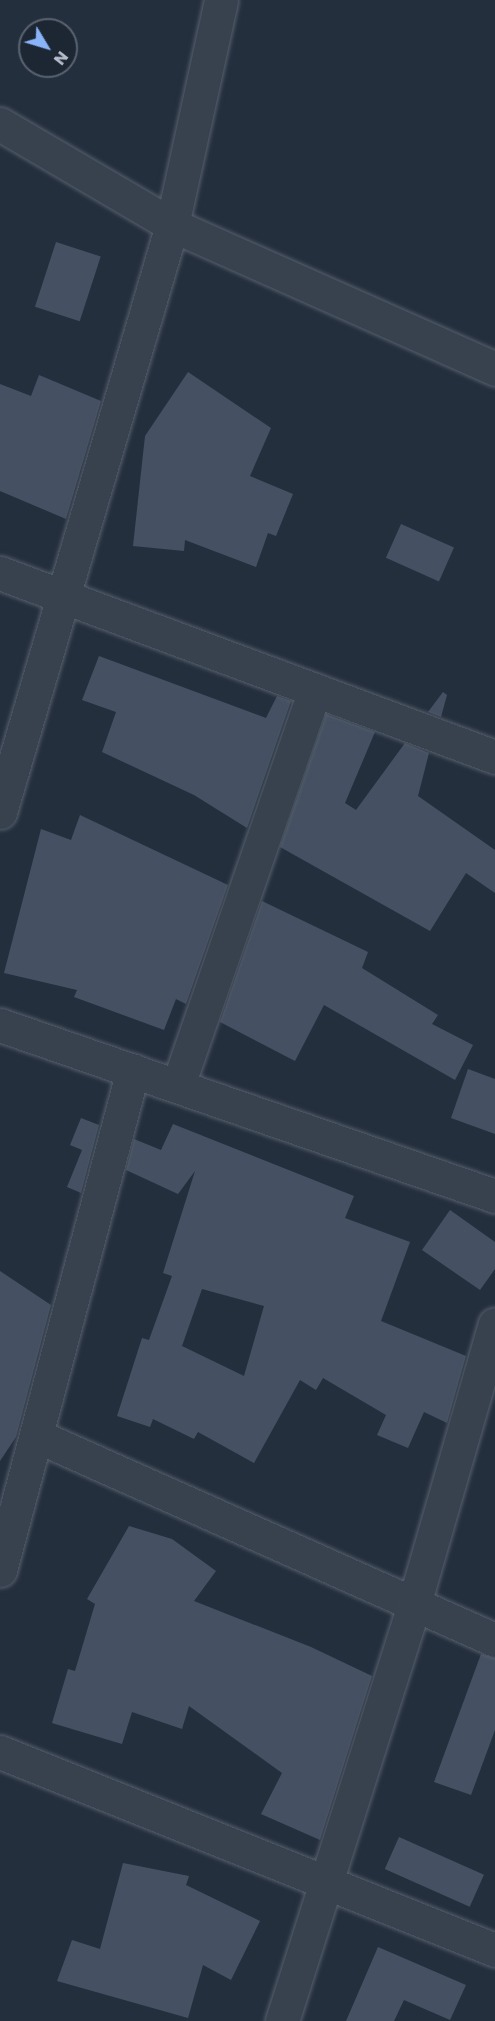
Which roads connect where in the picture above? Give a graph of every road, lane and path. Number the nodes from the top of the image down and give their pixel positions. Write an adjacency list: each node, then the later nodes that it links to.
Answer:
1 (221, 0): 3 (street)
2 (0, 124): 3 (street)
3 (172, 225): 4 (street); 6 (street)
4 (495, 369)
5 (0, 573): 6 (street)
6 (64, 597): 7 (street); 9 (street)
7 (315, 690): 8 (street); 12 (street)
8 (495, 757)
9 (0, 812)
10 (0, 1025): 11 (street)
11 (133, 1070): 12 (street); 15 (street)
12 (178, 1085): 13 (street)
13 (495, 1196)
14 (495, 1324): 17 (street)
15 (37, 1436): 16 (street); 17 (street)
16 (0, 1570)
17 (414, 1604): 18 (street); 20 (street)
18 (495, 1640)
19 (0, 1752): 20 (street)
20 (327, 1882): 21 (street); 22 (street)
21 (495, 1950)
22 (282, 2021)

